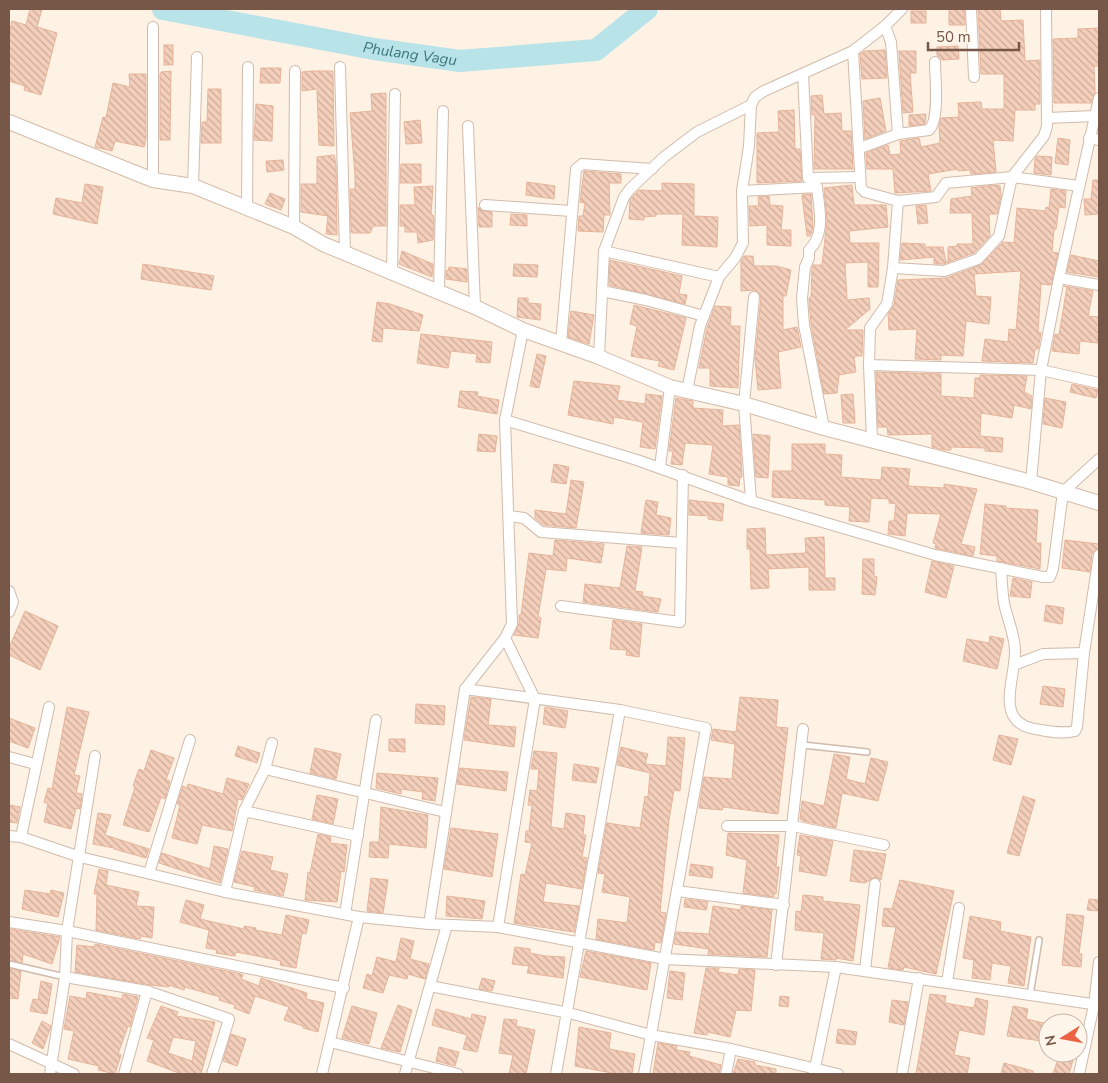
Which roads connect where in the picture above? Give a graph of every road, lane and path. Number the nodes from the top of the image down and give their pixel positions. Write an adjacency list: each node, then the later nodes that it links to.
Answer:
1 (902, 9): 4 (street)
2 (971, 9): 13 (street)
3 (1046, 9): 19 (street)
4 (885, 26): 6 (street); 22 (street)
5 (153, 27): 29 (street)
6 (853, 51): 12 (street); 24 (street)
7 (197, 57): 30 (street)
8 (935, 62): 22 (street)
9 (248, 67): 36 (street)
10 (340, 67): 40 (street)
11 (295, 71): 38 (street)
12 (803, 74): 16 (street); 28 (street)
13 (974, 77)
14 (395, 94): 42 (street)
15 (1099, 103): 18 (street)
16 (751, 105): 25 (street); 33 (street)
17 (443, 111): 46 (street)
18 (1095, 116): 19 (street); 23 (street)
19 (1047, 118): 27 (street)
20 (9, 122): 29 (street)
21 (468, 126): 49 (street)
22 (898, 134): 24 (street)
23 (1094, 139): 31 (street)
24 (860, 148): 26 (street)
25 (652, 169): 37 (street); 39 (street)
26 (860, 177): 28 (street); 34 (street)
27 (1012, 177): 31 (street); 34 (street); 41 (street)
28 (808, 178): 32 (street)
29 (153, 180): 30 (street)
30 (193, 186): 36 (street)
31 (1079, 186): 44 (street)
32 (818, 187): 33 (street); 61 (street)
33 (742, 192): 43 (street)
34 (898, 201): 41 (street)
35 (485, 205): 37 (street)
36 (247, 209): 38 (street)
37 (571, 211): 52 (street)
38 (294, 227): 40 (street)
39 (604, 251): 43 (street); 47 (street)
40 (345, 253): 42 (street)
41 (893, 268): 54 (street)
42 (392, 271): 46 (street)
43 (719, 277): 50 (street)
44 (1059, 278): 45 (street); 55 (street)
45 (1099, 285)
46 (439, 291): 49 (street)
47 (602, 291): 50 (street); 53 (street)
48 (754, 297): 59 (street)
49 (475, 307): 51 (street)
50 (704, 316): 58 (street)
51 (523, 330): 52 (street); 60 (street)
52 (562, 344): 53 (street)
53 (599, 357): 57 (street)
54 (869, 365): 55 (street); 62 (street)
55 (1041, 370): 56 (street); 66 (street)
56 (1099, 383)
57 (670, 387): 58 (street); 64 (street)
58 (687, 391): 59 (street)
59 (744, 404): 61 (street); 68 (street)
60 (505, 420): 64 (street); 70 (street)
61 (824, 428): 62 (street)
62 (872, 440): 66 (street)
63 (1099, 459): 67 (street)
64 (660, 468): 65 (street)
65 (684, 475): 68 (street); 71 (street)
66 (1031, 482): 67 (street)
67 (1063, 492): 69 (street); 73 (street)
68 (751, 501): 73 (street)
69 (1099, 503)
70 (509, 516): 71 (street); 77 (street)
71 (681, 544): 75 (street)
72 (1099, 555): 78 (street)
73 (1000, 568): 79 (street)
74 (9, 592): 76 (street)
75 (561, 606)
76 (9, 612)
77 (505, 638): 80 (street); 81 (street)
78 (1084, 652): 79 (street); 79 (street)
79 (1014, 665)
80 (465, 690): 81 (street); 96 (street)
81 (535, 699): 83 (street); 115 (street)
82 (49, 708): 92 (street)
83 (620, 710): 106 (street); 118 (street)
84 (376, 720): 94 (street)
85 (804, 729): 88 (street)
86 (190, 740): 104 (street)
87 (272, 743): 93 (street)
88 (803, 745): 89 (lane); 98 (street)
89 (867, 752)
90 (94, 756): 103 (street)
91 (9, 758): 92 (street)
92 (35, 764): 101 (street)
93 (265, 769): 94 (street); 95 (street)
94 (365, 794): 96 (street); 100 (street)
95 (244, 810): 100 (street); 107 (street)
96 (445, 812): 113 (street)
97 (727, 826): 98 (street)
98 (793, 826): 102 (street); 108 (street)
99 (9, 836): 101 (street)
100 (358, 836): 110 (street)
101 (21, 837): 103 (street)
102 (884, 845)
103 (80, 857): 104 (street); 116 (street)
104 (149, 873): 107 (street)
105 (876, 884): 124 (street)
106 (677, 890): 108 (street); 119 (street)
107 (225, 892): 110 (street)
108 (784, 905): 122 (street)
109 (959, 908): 127 (street)
110 (345, 914): 111 (street)
111 (360, 917): 113 (street); 129 (street)
112 (9, 922): 116 (street)
113 (430, 924): 114 (street)
114 (447, 925): 115 (street); 128 (street)
115 (498, 927): 118 (street)
116 (67, 931): 125 (street); 129 (street)
117 (1039, 940): 131 (lane)
118 (580, 943): 119 (street); 133 (street)
119 (665, 959): 122 (street); 134 (street)
120 (1099, 962): 132 (street)
121 (9, 964): 125 (lane)
122 (776, 965): 123 (street)
123 (836, 967): 124 (street); 140 (street)
124 (865, 970): 126 (street)
125 (65, 977): 130 (street); 139 (street)
126 (919, 978): 127 (street); 151 (street)
127 (946, 982): 131 (street)
128 (430, 986): 133 (street); 138 (street)
129 (344, 988): 135 (street)
130 (147, 991): 142 (street); 143 (street)
131 (1030, 995): 132 (street)
132 (1097, 1005): 152 (street)
133 (569, 1013): 134 (street); 147 (street)
134 (651, 1036): 137 (street); 148 (street)
135 (330, 1042): 138 (street); 144 (street)
136 (9, 1044): 139 (street)
137 (731, 1049): 140 (street); 149 (street)
138 (410, 1062): 145 (street); 146 (street)
139 (51, 1069): 141 (street)
140 (815, 1071): 150 (street)
141 (74, 1074)
142 (124, 1074)
143 (212, 1074)
144 (322, 1074)
145 (405, 1074)
146 (458, 1074)
147 (556, 1074)
148 (644, 1074)
149 (726, 1074)
150 (838, 1074)
151 (902, 1074)
152 (1079, 1074)

